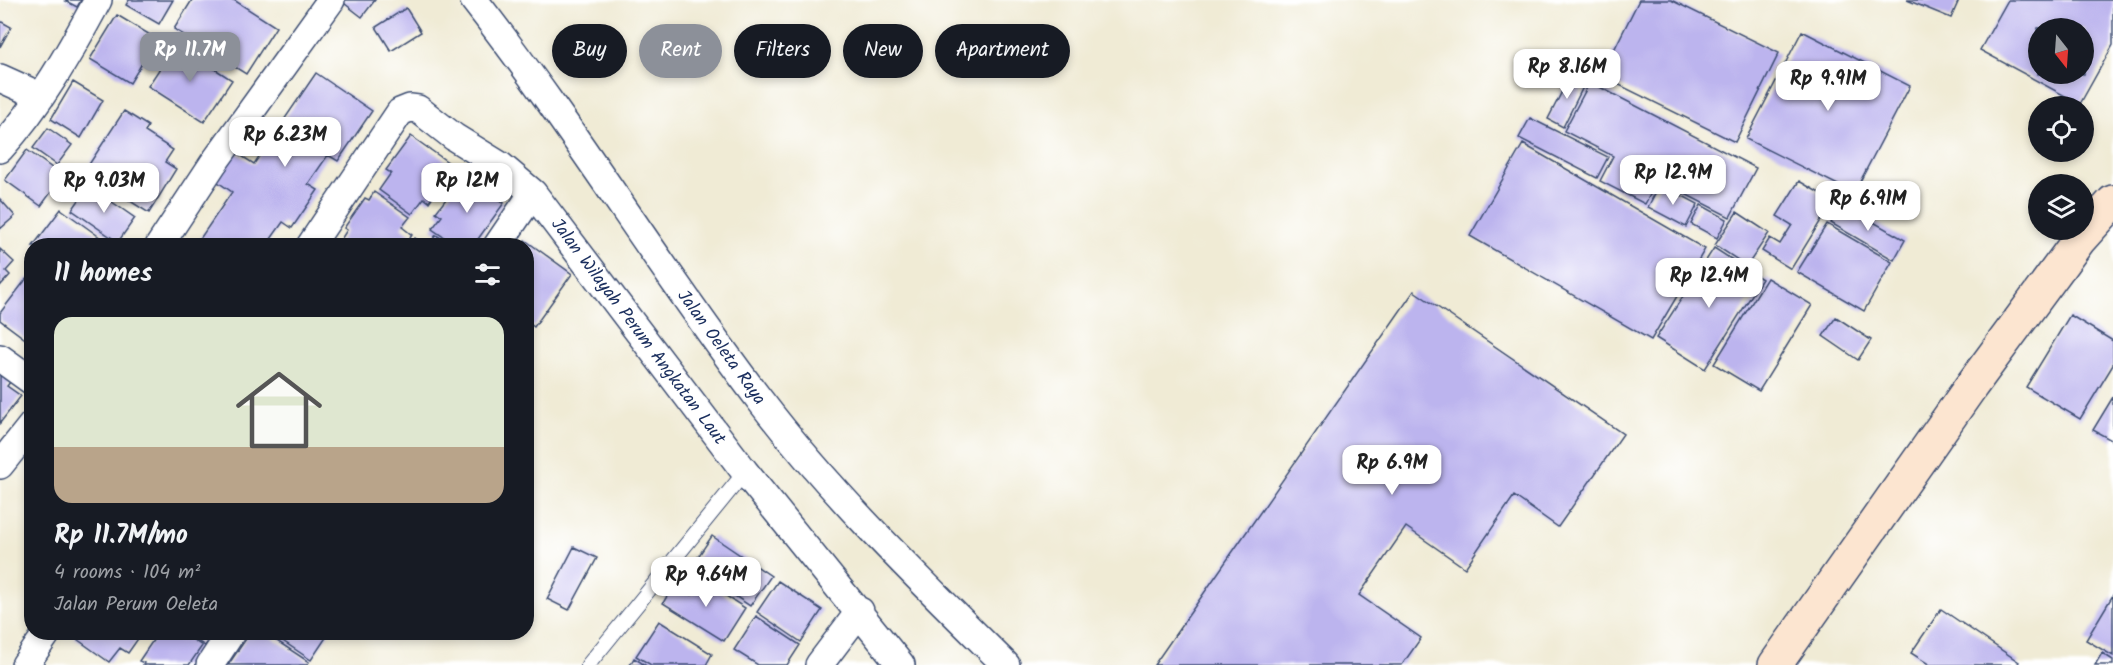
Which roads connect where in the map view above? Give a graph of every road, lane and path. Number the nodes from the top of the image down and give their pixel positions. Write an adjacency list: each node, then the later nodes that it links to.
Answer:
1 (98, 0): 5 (street)
2 (331, 0): 9 (street)
3 (474, 0): 25 (street, Jalan Oeleta Raya)
4 (0, 78): 5 (street)
5 (40, 96): 6 (street)
6 (0, 149)
7 (533, 193): 10 (street, Jalan Wilayah Perum Angkatan Laut); 11 (street); 16 (street, Jalan Wilayah Perum Angkatan Laut)
8 (2113, 202): 26 (street)
9 (164, 238)
10 (315, 238)
11 (502, 238)
12 (0, 358): 13 (street)
13 (24, 375)
14 (24, 435): 15 (street)
15 (0, 465)
16 (746, 472): 17 (street, Jalan Wilayah Perum Angkatan Laut); 22 (lane)
17 (860, 611): 23 (street); 24 (street, Jalan Wilayah Perum Angkatan Laut)
18 (42, 640): 20 (street)
19 (226, 640): 21 (street)
20 (25, 665)
21 (210, 665)
22 (588, 665)
23 (819, 665)
24 (901, 665)
25 (1006, 665)
26 (1775, 665)

